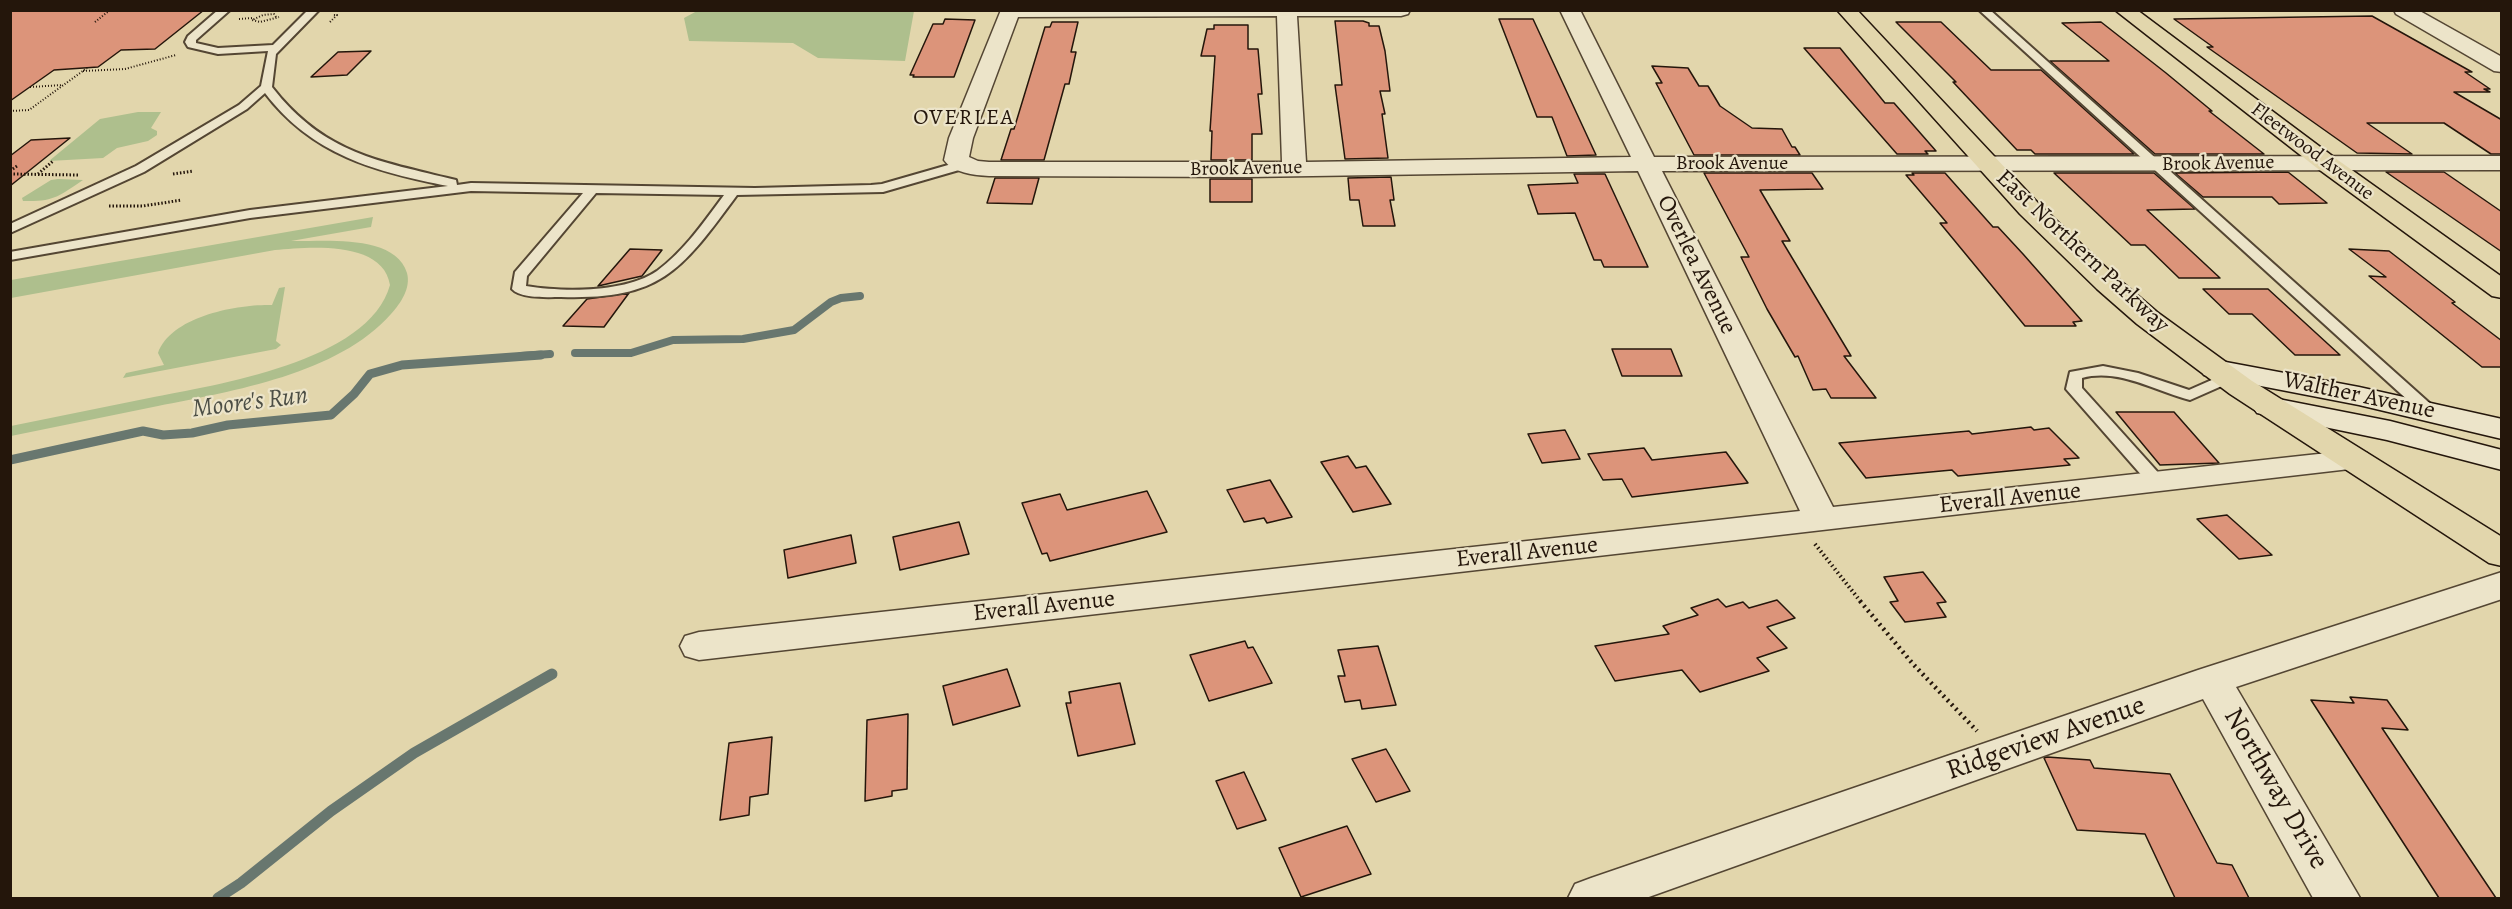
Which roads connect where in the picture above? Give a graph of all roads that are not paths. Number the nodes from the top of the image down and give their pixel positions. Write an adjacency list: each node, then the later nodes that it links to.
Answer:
1 (225, 10): 11 (lane)
2 (314, 10): 11 (lane)
3 (1401, 10): 10 (street)
4 (1570, 10): 16 (street, Overlea Avenue)
5 (1846, 10): 19 (main road, East Northern Parkway)
6 (1984, 10): 17 (lane)
7 (2124, 10): 14 (main road, Fleetwood Avenue)
8 (2403, 10): 12 (street)
9 (1011, 11): 10 (street); 18 (street)
10 (1287, 11): 20 (street)
11 (274, 48): 13 (lane)
12 (2502, 66)
13 (266, 87): 21 (lane); 24 (lane)
14 (2326, 163): 15 (street, Brook Avenue); 17 (street, Brook Avenue); 26 (main road, Fleetwood Avenue)
15 (2502, 163)
16 (1647, 164): 19 (street, Brook Avenue); 20 (street, Brook Avenue); 34 (street, Overlea Avenue)
17 (2154, 164): 19 (street, Brook Avenue); 29 (lane)
18 (962, 165): 20 (street, Brook Avenue); 23 (lane)
19 (1990, 165): 27 (main road, East Northern Parkway)
20 (1294, 168)
21 (471, 187): 22 (lane); 25 (lane)
22 (592, 190): 23 (lane); 23 (lane)
23 (734, 192)
24 (10, 229)
25 (10, 256)
26 (2502, 290)
27 (2222, 373): 28 (main road, East Northern Parkway); 29 (street, Walther Avenue); 33 (lane)
28 (2268, 406): 31 (main road, East Northern Parkway); 32 (street, Walther Avenue)
29 (2429, 411): 30 (street, Walther Avenue)
30 (2502, 429)
31 (2355, 460): 33 (street, Everall Avenue); 35 (main road, East Northern Parkway)
32 (2502, 460)
33 (2157, 482): 34 (street, Everall Avenue)
34 (1810, 521): 37 (street, Everall Avenue)
35 (2502, 554)
36 (2502, 585): 38 (street, Ridgeview Avenue)
37 (699, 646)
38 (2212, 680): 39 (street, Ridgeview Avenue); 40 (street, Northway Drive)
39 (1592, 898)
40 (2337, 898)

